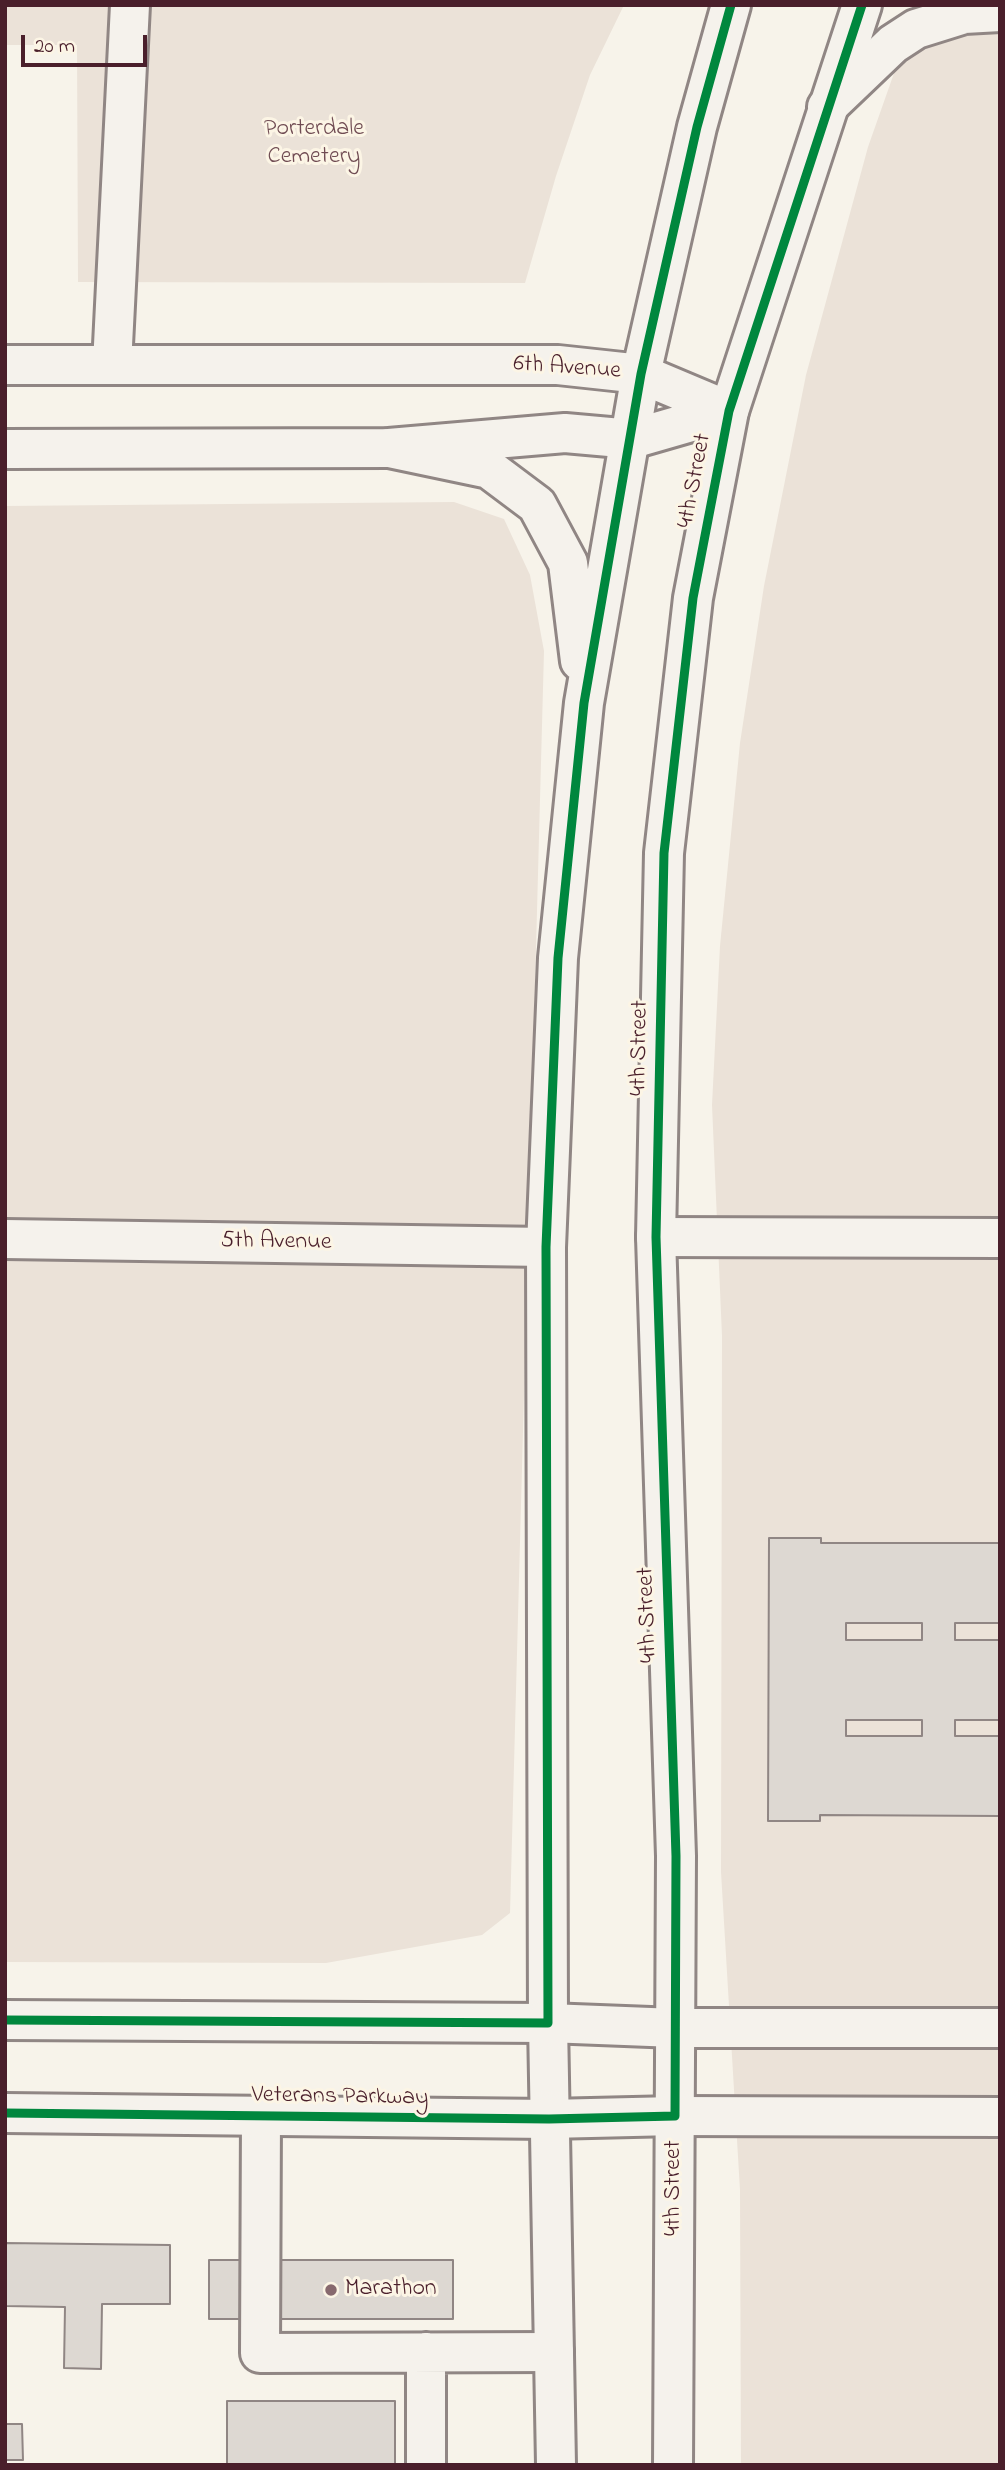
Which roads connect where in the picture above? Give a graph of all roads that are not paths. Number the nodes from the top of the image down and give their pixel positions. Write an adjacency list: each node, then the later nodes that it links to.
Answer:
1 (130, 5): 7 (main road)
2 (731, 5): 8 (main road)
3 (862, 5): 5 (main road, 4th Street)
4 (1000, 12): 5 (main road)
5 (827, 107): 9 (main road, 4th Street)
6 (5, 365): 7 (main road, 6th Avenue)
7 (112, 365): 8 (main road, 6th Avenue)
8 (641, 374): 9 (main road, 6th Avenue); 10 (main road)
9 (729, 411): 10 (main road); 14 (main road, 4th Street)
10 (632, 439): 11 (main road); 13 (main road)
11 (389, 448): 12 (main road); 13 (main road)
12 (5, 449)
13 (584, 703): 17 (main road)
14 (656, 1237): 15 (main road); 20 (main road, 4th Street)
15 (1000, 1238)
16 (5, 1239): 17 (main road, 5th Avenue)
17 (546, 1247): 19 (main road)
18 (5, 2020): 19 (main road)
19 (548, 2023): 20 (main road); 26 (main road)
20 (676, 2028): 21 (main road); 24 (main road, 4th Street)
21 (1000, 2028)
22 (5, 2113): 23 (main road, Veterans Parkway)
23 (261, 2116): 26 (main road, Veterans Parkway); 27 (main road)
24 (675, 2116): 25 (main road, Veterans Parkway); 26 (main road, Veterans Parkway); 31 (main road, 4th Street)
25 (1000, 2117)
26 (549, 2119): 28 (main road)
27 (426, 2352): 28 (main road); 29 (main road)
28 (554, 2352): 30 (main road)
29 (426, 2465)
30 (556, 2465)
31 (673, 2465)

